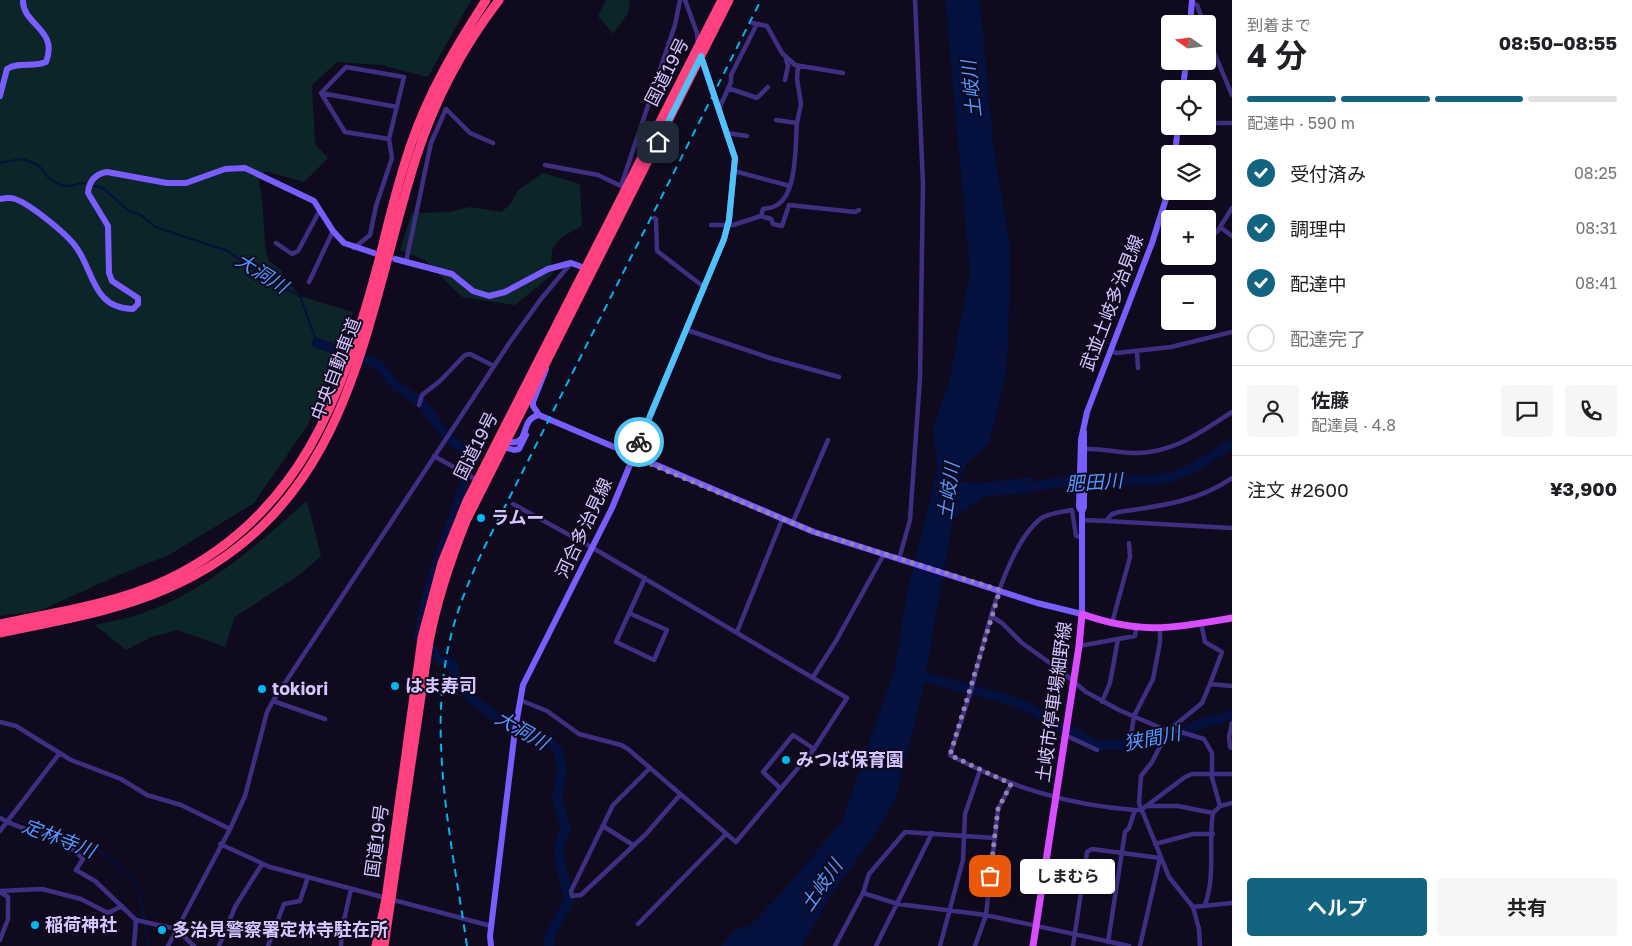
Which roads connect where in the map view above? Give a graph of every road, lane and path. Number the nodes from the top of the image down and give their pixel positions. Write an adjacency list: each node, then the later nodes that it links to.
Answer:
1 (23, 0): 22 (street)
2 (486, 0): 62 (highway, 中央自動車道)
3 (499, 0): 62 (highway, 中央自動車道)
4 (680, 0): 37 (street)
5 (685, 0): 12 (street)
6 (722, 0): 12 (highway, 国道19号)
7 (729, 0): 14 (highway, 国道19号)
8 (915, 0): 91 (street)
9 (1192, 1): 10 (street); 11 (street)
10 (1191, 15)
11 (1201, 15)
12 (698, 46): 14 (street, 河合多治見線); 37 (highway, 国道19号)
13 (784, 55): 16 (street); 18 (street); 20 (street)
14 (701, 56): 25 (street, 河合多治見線); 37 (highway, 国道19号)
15 (1216, 57): 23 (street)
16 (798, 66): 17 (street); 27 (street)
17 (842, 73)
18 (785, 80)
19 (768, 87): 20 (street)
20 (728, 88): 25 (street)
21 (322, 93): 24 (street); 24 (street); 32 (street)
22 (0, 96)
23 (1232, 96)
24 (397, 107): 32 (street)
25 (719, 109): 30 (street, 河合多治見線)
26 (776, 120): 27 (street)
27 (798, 122): 36 (street)
28 (1216, 123): 29 (street)
29 (1232, 123)
30 (727, 133): 31 (street); 35 (street, 河合多治見線)
31 (748, 136)
32 (389, 139): 52 (street)
33 (493, 143): 55 (street)
34 (545, 165): 37 (street)
35 (734, 171): 36 (street); 46 (street, 河合多治見線)
36 (790, 186): 43 (street)
37 (626, 190): 57 (highway, 国道19号)
38 (0, 199): 41 (street)
39 (1166, 200): 63 (street, 武並土岐多治見線)
40 (1232, 208): 47 (street)
41 (320, 210): 48 (street); 51 (street)
42 (859, 210): 43 (street)
43 (761, 216): 46 (street)
44 (654, 218): 59 (street)
45 (711, 225): 46 (street)
46 (728, 225): 59 (street, 河合多治見線)
47 (1220, 227): 49 (street); 50 (street)
48 (333, 231): 52 (street); 58 (street)
49 (1216, 231)
50 (1232, 236)
51 (276, 243)
52 (354, 248): 53 (street)
53 (374, 253)
54 (395, 259): 55 (street)
55 (406, 262): 56 (street)
56 (571, 263): 57 (street); 66 (street)
57 (589, 269): 65 (highway, 国道19号); 75 (highway, 国道19号)
58 (309, 282)
59 (704, 287): 60 (street, 河合多治見線)
60 (687, 330): 68 (street); 78 (street, 河合多治見線)
61 (1232, 332): 64 (street)
62 (359, 348): 71 (highway, 中央自動車道)
63 (1110, 351): 64 (street); 76 (street, 武並土岐多治見線)
64 (1137, 351): 67 (street)
65 (550, 356): 72 (street); 75 (highway, 国道19号)
66 (494, 366): 69 (street); 77 (street)
67 (1138, 368)
68 (839, 377)
69 (419, 405)
70 (1232, 412): 76 (street)
71 (334, 413): 100 (highway, 中央自動車道); 104 (highway, 中央自動車道)
72 (539, 415): 73 (street); 75 (street)
73 (548, 420): 75 (street); 78 (street)
74 (828, 440): 85 (street)
75 (502, 444): 79 (highway, 国道19号); 159 (highway, 国道19号)
76 (1083, 452): 83 (street, 武並土岐多治見線)
77 (434, 456): 79 (street); 112 (street)
78 (633, 457): 82 (street); 89 (street, 河合多治見線)
79 (473, 478): 159 (highway, 国道19号)
80 (1232, 478): 84 (street)
81 (513, 504): 89 (street)
82 (782, 520): 85 (street); 103 (street)
83 (1082, 520): 84 (street); 87 (street, 武並土岐多治見線)
84 (1106, 521): 86 (street)
85 (792, 524): 90 (street)
86 (1232, 528)
87 (1081, 537): 93 (street); 95 (street, 武並土岐多治見線)
88 (1129, 543): 98 (street)
89 (593, 548): 92 (street); 111 (street, 河合多治見線)
90 (884, 554): 91 (street); 107 (street)
91 (899, 559): 93 (street)
92 (645, 578): 94 (street); 103 (street)
93 (999, 590): 95 (street); 96 (street)
94 (629, 613): 94 (street)
95 (1082, 614): 98 (main road, 土岐市停車場細野線); 106 (main road, 土岐市停車場細野線)
96 (991, 616): 108 (street); 126 (street)
97 (1232, 618): 99 (main road, 土岐市停車場細野線)
98 (1112, 623): 101 (main road, 土岐市停車場細野線)
99 (1201, 623): 102 (main road, 土岐市停車場細野線); 109 (street)
100 (0, 624)
101 (1136, 628): 102 (main road, 土岐市停車場細野線); 105 (street)
102 (1160, 628): 114 (street)
103 (737, 632): 107 (street)
104 (0, 633)
105 (1118, 639): 106 (street); 113 (street)
106 (1079, 646): 108 (main road, 土岐市停車場細野線)
107 (813, 677): 122 (street)
108 (1073, 683): 113 (street); 119 (main road, 土岐市停車場細野線)
109 (1210, 684): 110 (street); 118 (street)
110 (1232, 686)
111 (520, 700): 125 (street); 169 (street, 河合多治見線)
112 (273, 701): 115 (street); 142 (street)
113 (1102, 702): 114 (street)
114 (1134, 716): 118 (street); 120 (street)
115 (325, 719)
116 (0, 722): 124 (street)
117 (1232, 723): 121 (street)
118 (1168, 731): 127 (street); 137 (street)
119 (1065, 734): 123 (street); 132 (main road, 土岐市停車場細野線)
120 (1131, 736)
121 (1232, 748)
122 (814, 749): 130 (street); 130 (street)
123 (1097, 750)
124 (59, 754): 140 (street); 142 (street)
125 (650, 768): 131 (street); 141 (street)
126 (980, 770): 129 (street); 146 (street)
127 (1212, 774): 128 (street); 134 (street); 135 (street)
128 (1232, 774)
129 (1011, 784): 132 (street); 148 (street)
130 (780, 788): 145 (street)
131 (680, 795): 145 (street); 151 (street)
132 (1056, 798): 136 (street); 170 (main road, 土岐市停車場細野線)
133 (1232, 804): 135 (street)
134 (1146, 806): 137 (street); 138 (street)
135 (1220, 806): 138 (street)
136 (1134, 810): 137 (street); 152 (street)
137 (1141, 810): 150 (street)
138 (1212, 812): 147 (street)
139 (0, 818): 140 (street)
140 (7, 822): 143 (street); 163 (street)
141 (603, 826): 151 (street); 151 (street)
142 (230, 829): 149 (street)
143 (0, 831)
144 (932, 833): 146 (street); 158 (street); 161 (street)
145 (726, 834): 168 (street)
146 (964, 834): 148 (street); 165 (street)
147 (1212, 834): 150 (street); 162 (street)
148 (995, 838): 166 (street)
149 (220, 844): 154 (street); 171 (street)
150 (1155, 844): 153 (street)
151 (633, 845)
152 (1122, 853): 153 (street); 172 (street); 174 (street)
153 (1160, 858): 164 (street); 191 (street)
154 (262, 864): 155 (street); 178 (street)
155 (308, 877): 156 (street); 179 (street)
156 (351, 889): 159 (street); 180 (street)
157 (1, 890): 163 (street); 173 (street)
158 (862, 893): 161 (street); 184 (street)
159 (389, 899): 169 (street); 181 (highway, 国道19号); 182 (highway, 国道19号)
160 (1232, 903): 162 (street)
161 (898, 904): 165 (street); 185 (street)
162 (1205, 905): 164 (street)
163 (122, 906): 167 (street)
164 (1193, 906): 192 (street)
165 (950, 911): 166 (street); 186 (street)
166 (986, 915): 170 (street); 187 (street)
167 (136, 920): 171 (street); 175 (street)
168 (638, 924)
169 (491, 926): 183 (street, 河合多治見線)
170 (1036, 927): 172 (street); 188 (main road, 土岐市停車場細野線)
171 (176, 929): 176 (street); 177 (street)
172 (1075, 935): 174 (street); 189 (street)
173 (0, 940)
174 (1108, 942): 190 (street)
175 (134, 946)
176 (168, 946)
177 (194, 946)
178 (219, 946)
179 (268, 946)
180 (341, 946)
181 (376, 946)
182 (384, 946)
183 (491, 946)
184 (835, 946)
185 (876, 946)
186 (940, 946)
187 (975, 946)
188 (1033, 946)
189 (1073, 946)
190 (1129, 946)
191 (1140, 946)
192 (1200, 946)

